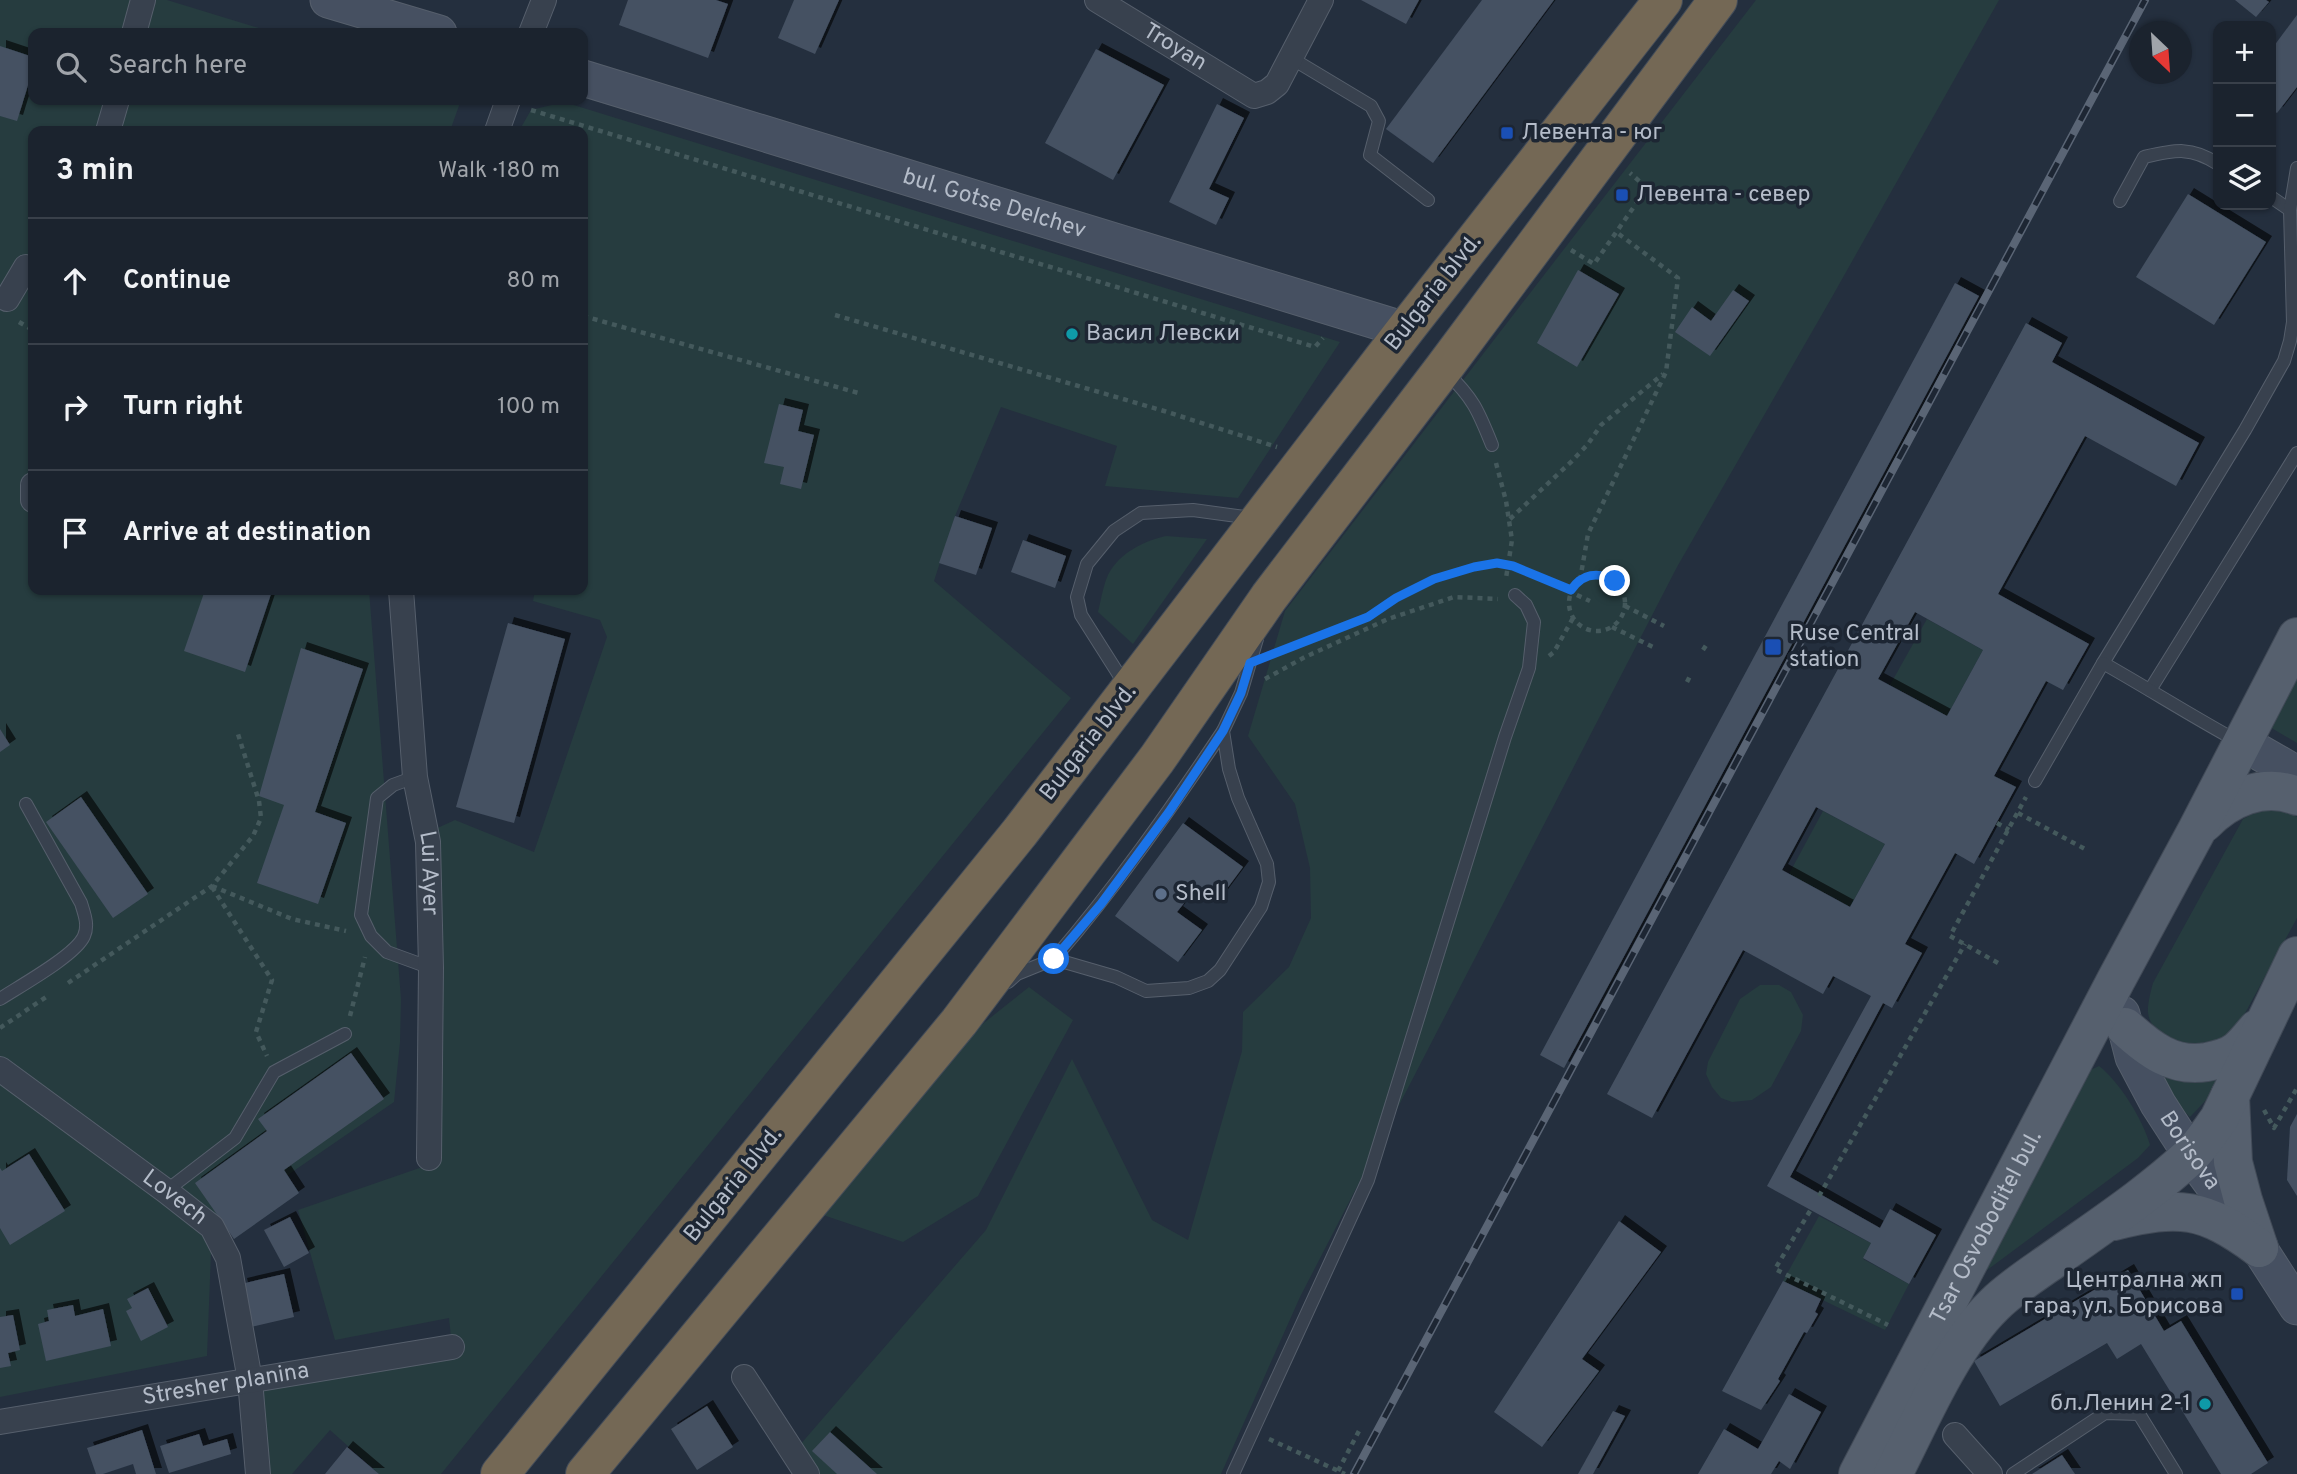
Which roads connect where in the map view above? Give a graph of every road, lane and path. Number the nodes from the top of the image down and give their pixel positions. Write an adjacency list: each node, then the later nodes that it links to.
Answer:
1 (143, 0): 8 (street)
2 (328, 0): 9 (main road)
3 (544, 0): 10 (street)
4 (1097, 0): 11 (street, Troyan)
5 (1321, 0): 11 (street)
6 (1663, 0): 31 (highway, Bulgaria blvd.)
7 (1718, 0): 33 (highway)
8 (135, 28)
9 (422, 28)
10 (533, 28)
11 (1291, 58): 21 (lane)
12 (588, 80): 31 (main road, bul. Gotse Delchev)
13 (116, 105): 16 (street)
14 (506, 105): 17 (street)
15 (520, 105): 32 (path)
16 (109, 126)
17 (499, 126)
18 (2213, 160): 23 (lane)
19 (2297, 168): 24 (lane)
20 (1647, 188): 25 (path)
21 (1428, 200)
22 (2276, 200): 24 (lane)
23 (2120, 201)
24 (2290, 209): 56 (lane)
25 (1616, 232): 27 (path); 34 (path)
26 (28, 262): 28 (street)
27 (1594, 264)
28 (7, 299)
29 (835, 315): 38 (path)
30 (588, 317): 35 (path)
31 (1405, 330): 38 (highway, Bulgaria blvd.)
32 (1324, 337)
33 (1443, 369): 36 (lane); 46 (highway)
34 (1666, 372): 40 (path); 42 (path)
35 (862, 394)
36 (1492, 445): 40 (path)
37 (2297, 453): 59 (lane)
38 (1308, 456): 39 (highway, Bulgaria blvd.)
39 (1260, 519): 60 (highway, Bulgaria blvd.); 60 (lane)
40 (1510, 520): 41 (path)
41 (1508, 565): 43 (path); 44 (path); 55 (path)
42 (1580, 580): 43 (path); 48 (path)
43 (1571, 590): 47 (path); 50 (path)
44 (1515, 594): 61 (path); 109 (lane)
45 (401, 595): 66 (street, Lui Ayer)
46 (1269, 597): 55 (lane); 87 (highway)
47 (1590, 601)
48 (1625, 606): 49 (path); 50 (path)
49 (1664, 626)
50 (1612, 627): 53 (path)
51 (2297, 637): 64 (main road, Tsar Osvoboditel bul.)
52 (1707, 643): 54 (path)
53 (1653, 647)
54 (1703, 650)
55 (1250, 663): 61 (lane)
56 (2103, 663): 59 (lane); 67 (lane)
57 (1690, 676): 58 (path)
58 (1687, 682)
59 (2150, 690): 64 (lane)
60 (1128, 691): 113 (highway, Bulgaria blvd.)
61 (1241, 693): 62 (lane)
62 (1223, 731): 79 (lane); 79 (lane)
63 (238, 734): 75 (path)
64 (2243, 743): 65 (main road); 73 (main road, Tsar Osvoboditel bul.)
65 (2297, 774)
66 (415, 777): 76 (lane); 81 (street, Lui Ayer)
67 (2035, 781): 70 (path)
68 (2297, 796): 73 (main road)
69 (26, 804): 85 (lane)
70 (2018, 813): 72 (path); 74 (path)
71 (1997, 823): 72 (path)
72 (2009, 830): 77 (path)
73 (2197, 830): 82 (main road, Tsar Osvoboditel bul.)
74 (2085, 849)
75 (212, 886): 76 (path); 83 (path); 92 (path)
76 (371, 936): 81 (lane); 90 (path)
77 (1965, 944): 80 (path); 98 (path)
78 (2297, 956): 86 (main road)
79 (1054, 959): 87 (lane)
80 (1998, 963)
81 (431, 968): 96 (street, Lui Ayer)
82 (2116, 980): 88 (main road, Borisova); 118 (main road, Tsar Osvoboditel bul.)
83 (67, 983)
84 (56, 991): 89 (path)
85 (0, 999)
86 (2264, 1021): 88 (main road); 94 (main road, Tsar Osvoboditel bul.)
87 (959, 1022): 114 (highway)
88 (2125, 1027): 95 (main road, Borisova)
89 (0, 1028)
90 (345, 1034): 92 (lane)
91 (0, 1069): 97 (street, Lovech)
92 (274, 1072): 97 (lane)
93 (2297, 1088): 94 (path)
94 (2245, 1100): 95 (main road, Tsar Osvoboditel bul.); 101 (main road)
95 (2191, 1155): 100 (main road, Tsar Osvoboditel bul.); 101 (main road, Borisova)
96 (429, 1158)
97 (166, 1191): 106 (street, Lovech)
98 (1819, 1196)
99 (1810, 1211): 103 (path)
100 (2103, 1224): 101 (main road); 119 (main road, Tsar Osvoboditel bul.)
101 (2259, 1248): 102 (main road, Borisova)
102 (2297, 1307)
103 (1888, 1325)
104 (452, 1347): 106 (street, Stresher planina)
105 (744, 1377): 115 (street)
106 (250, 1380): 107 (street, Stresher planina); 112 (street, Lovech)
107 (0, 1422)
108 (1360, 1429): 111 (path)
109 (1252, 1431): 111 (path); 116 (lane)
110 (1955, 1435): 120 (street)
111 (1338, 1471): 117 (path)
112 (258, 1474)
113 (500, 1474)
114 (585, 1474)
115 (807, 1474)
116 (1233, 1474)
117 (1345, 1474)
118 (1858, 1474)
119 (1893, 1474)
120 (1990, 1474)
121 (2013, 1474): 122 (lane)
122 (2176, 1474)

